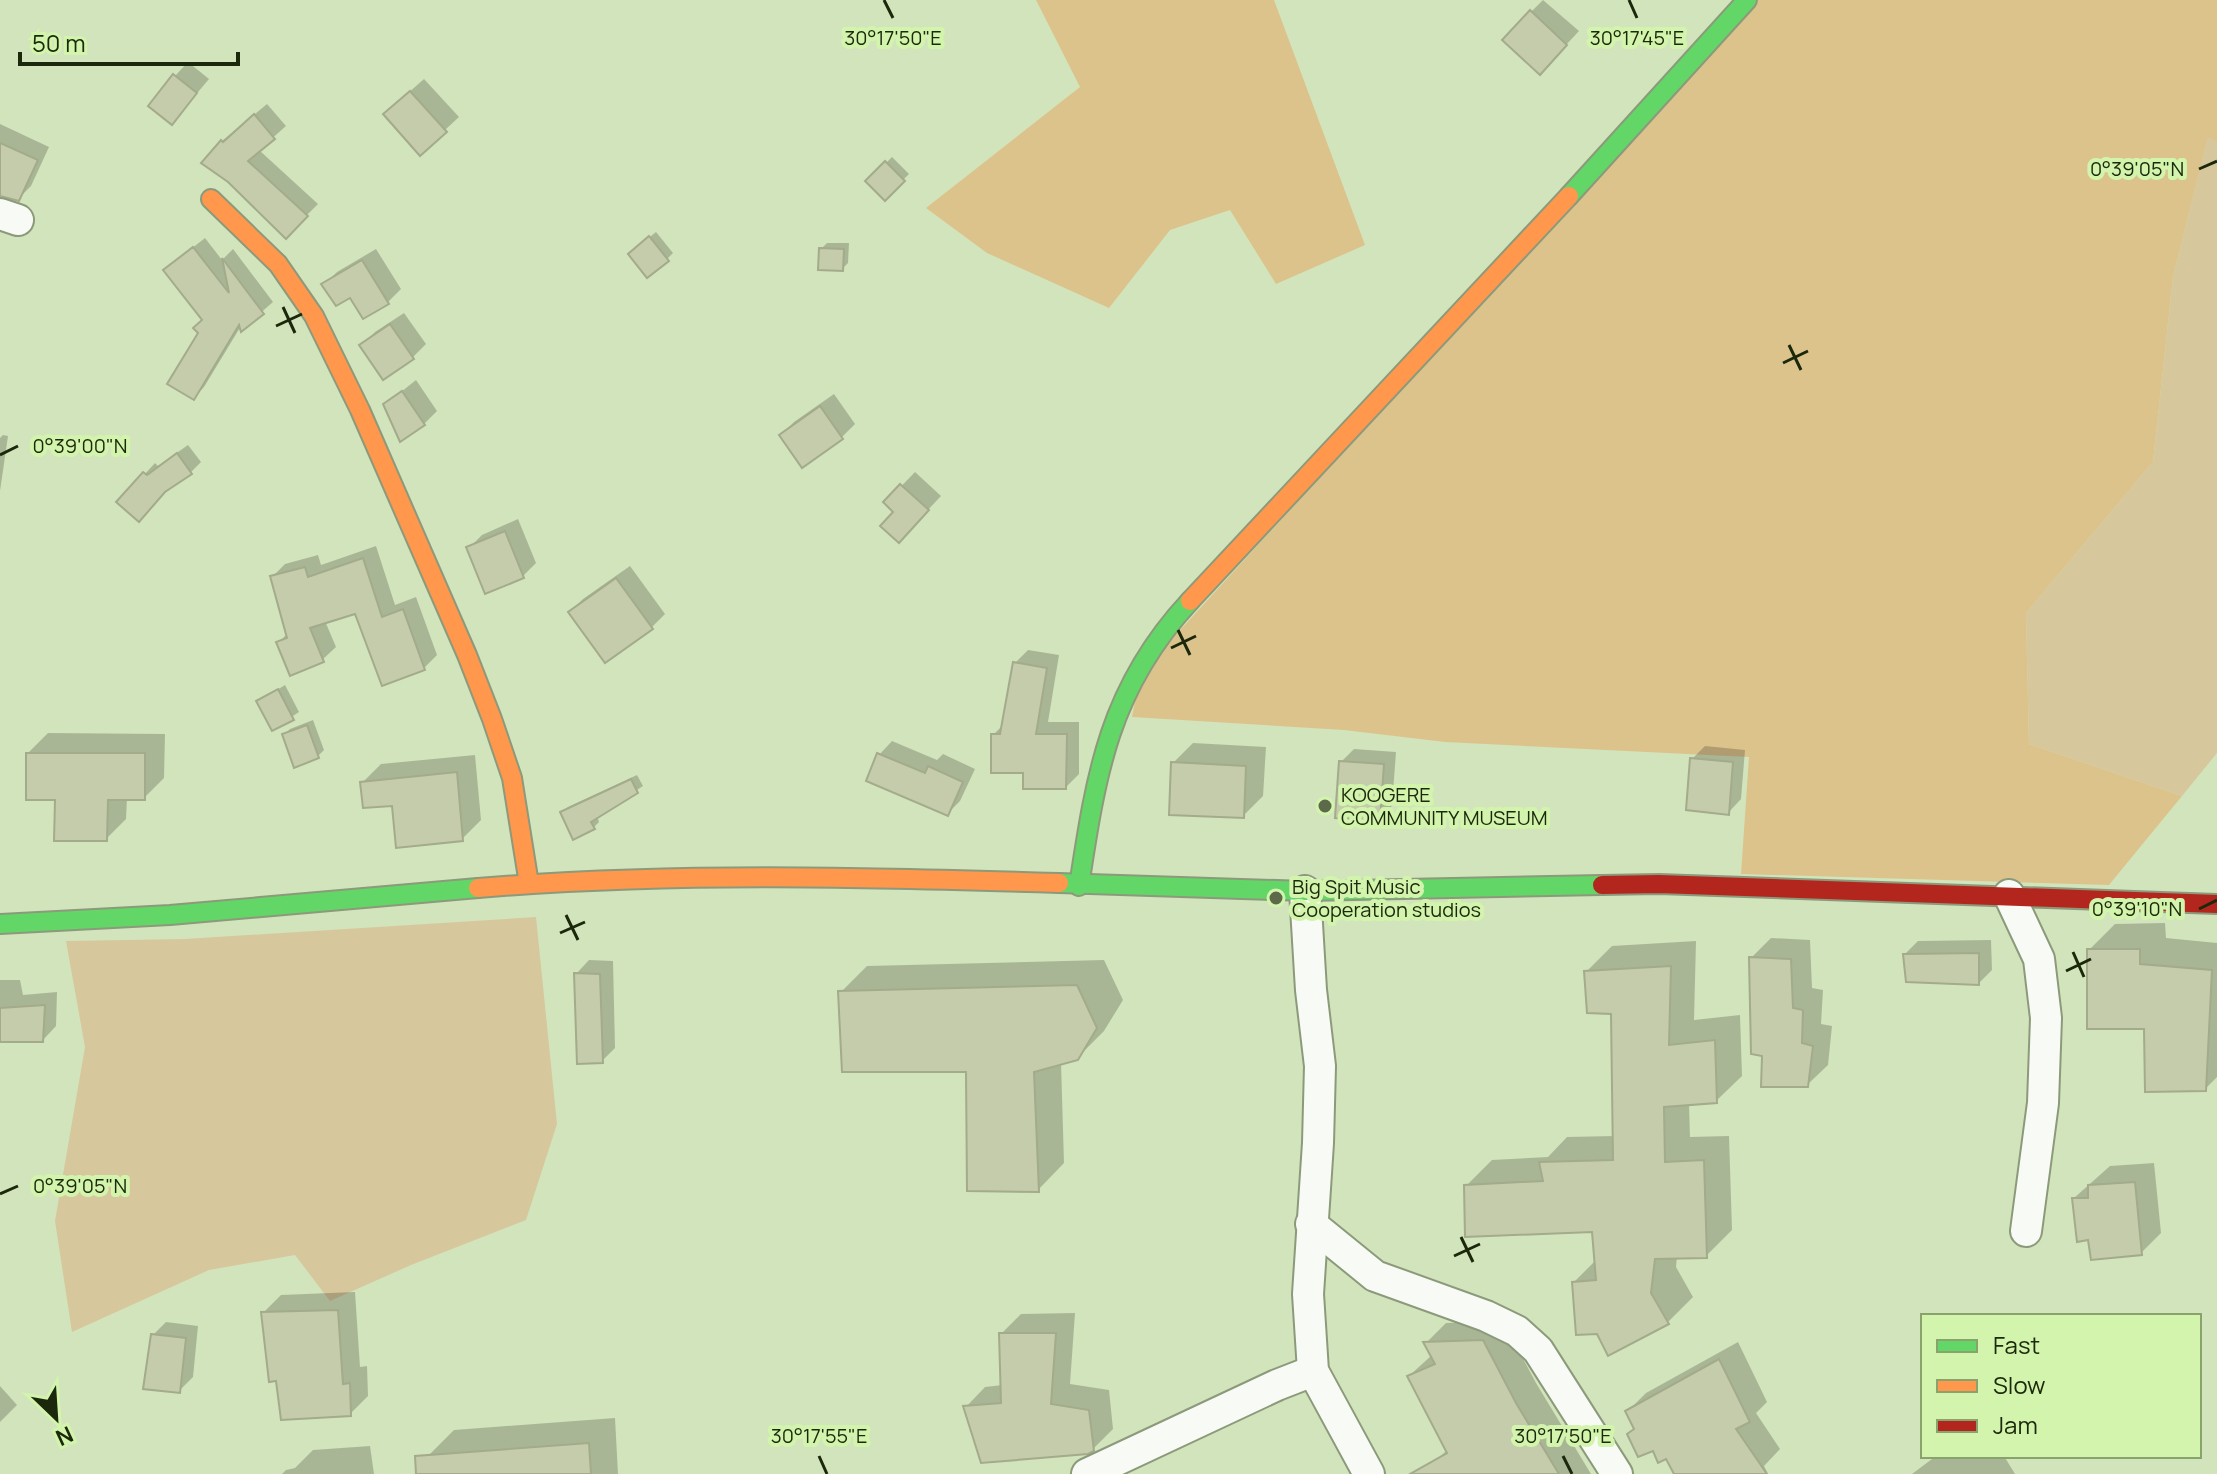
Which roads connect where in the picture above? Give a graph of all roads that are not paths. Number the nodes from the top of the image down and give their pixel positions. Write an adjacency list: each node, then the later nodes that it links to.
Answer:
1 (1747, 0): 4 (street)
2 (211, 199): 3 (street)
3 (529, 884): 4 (street); 8 (street)
4 (1079, 886): 5 (street)
5 (1305, 891): 6 (street); 9 (street)
6 (2009, 895): 7 (street); 10 (street)
7 (2217, 904)
8 (0, 924)
9 (1311, 1224): 11 (street); 14 (street)
10 (2026, 1231)
11 (1313, 1371): 12 (street); 13 (street)
12 (1087, 1474)
13 (1369, 1474)
14 (1617, 1474)

